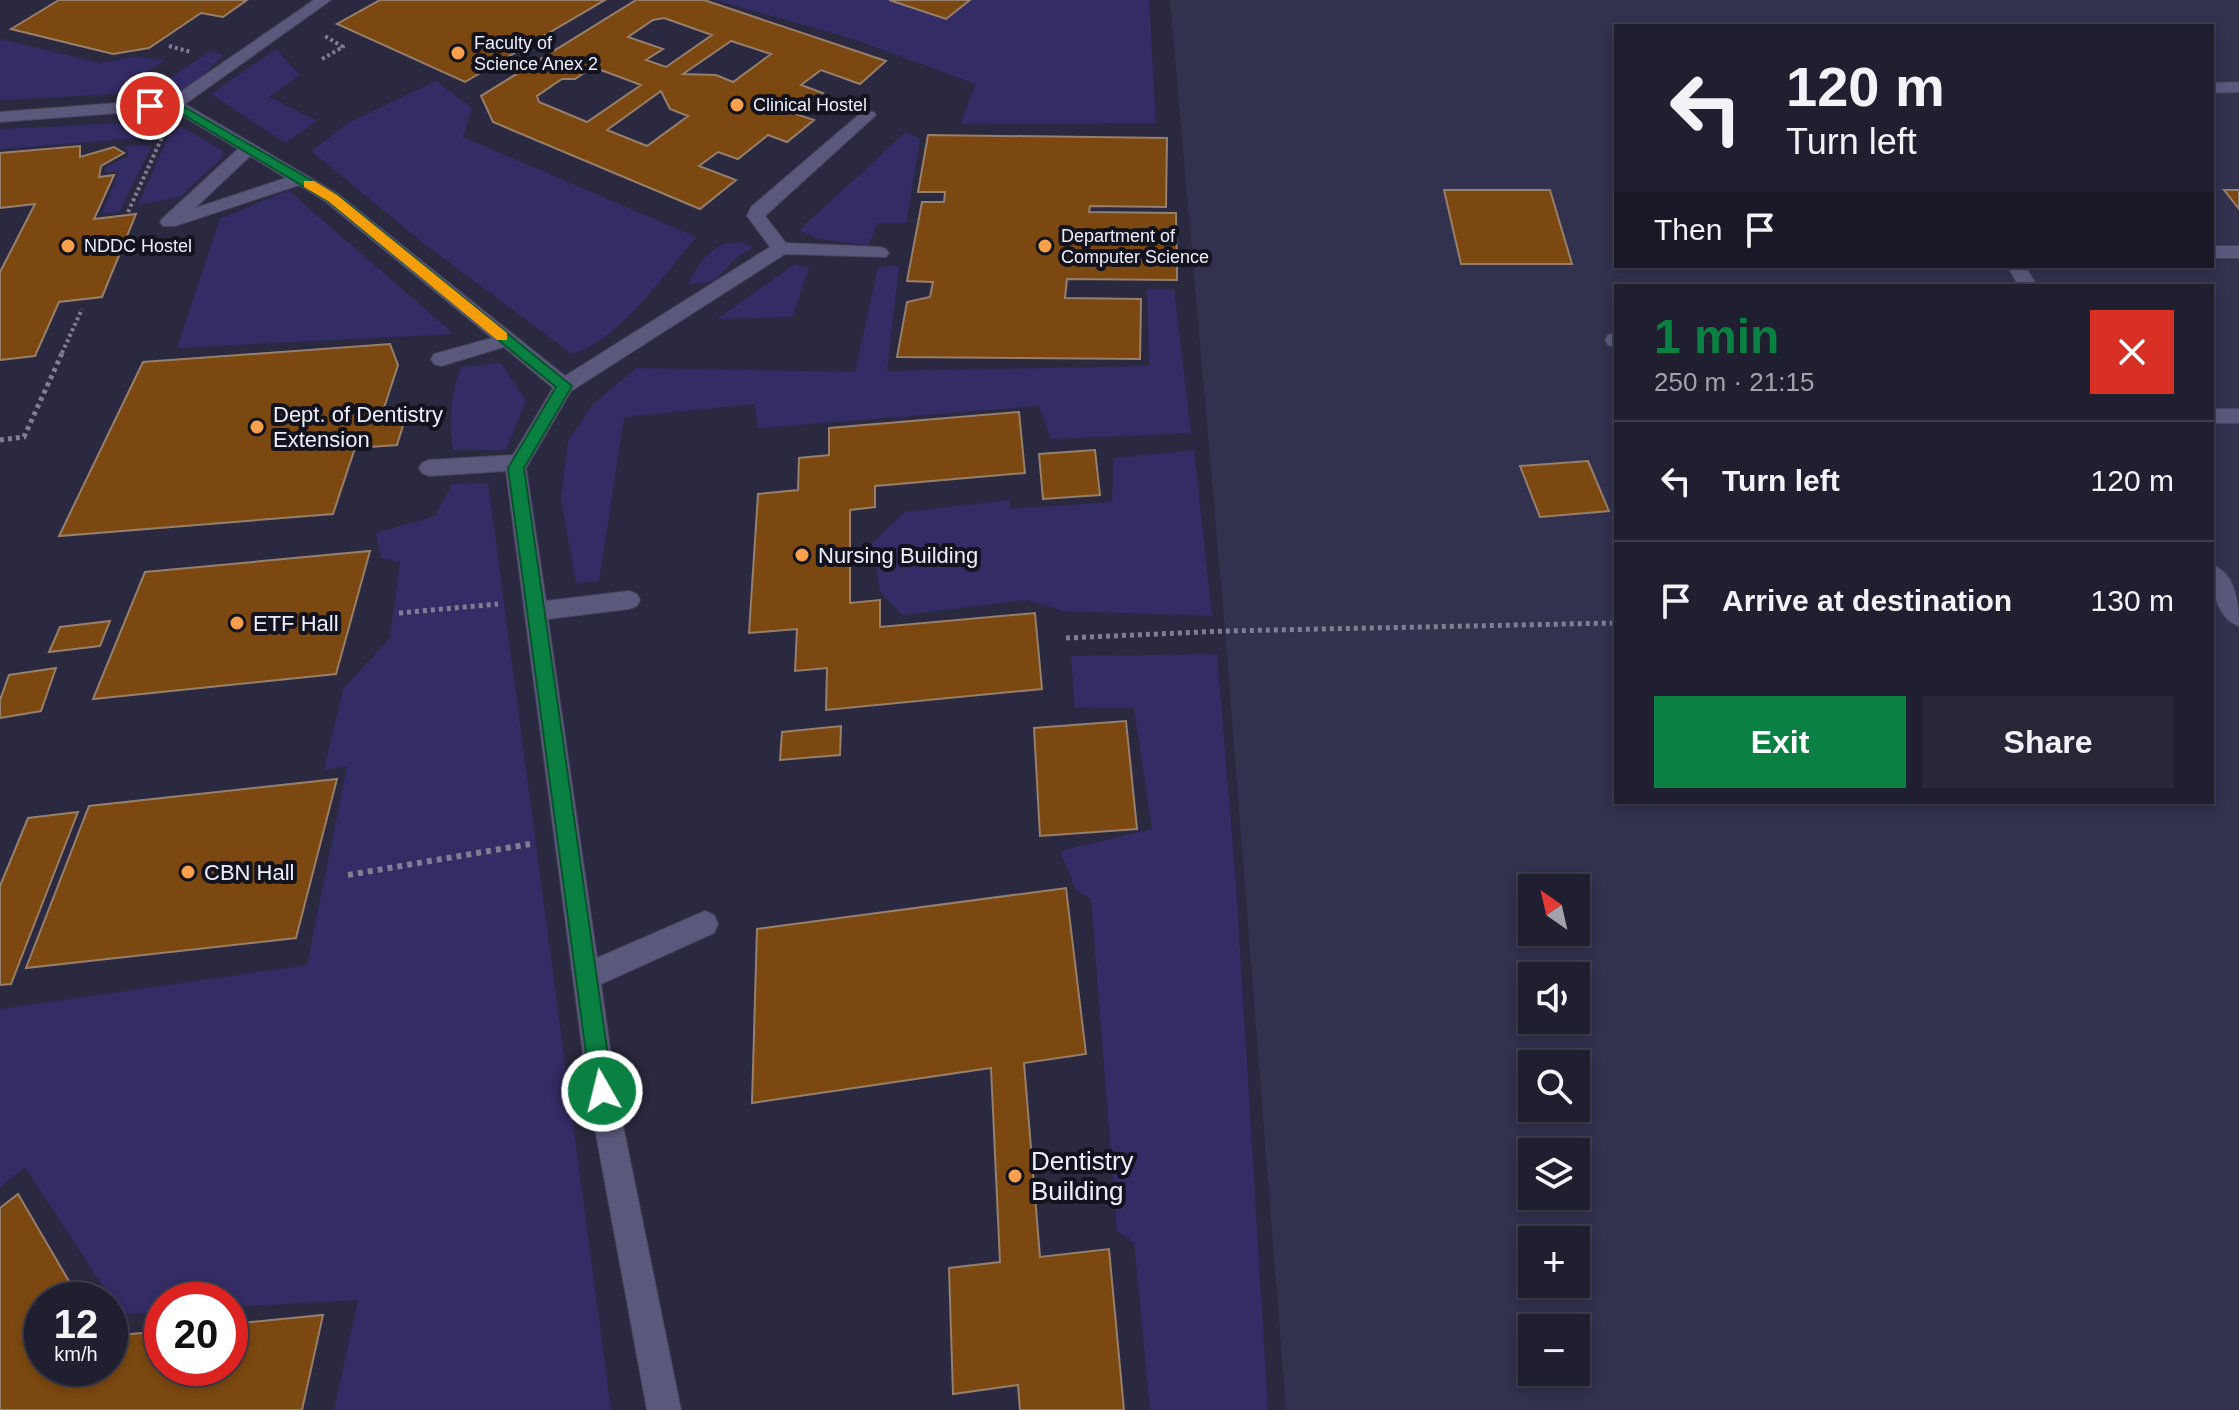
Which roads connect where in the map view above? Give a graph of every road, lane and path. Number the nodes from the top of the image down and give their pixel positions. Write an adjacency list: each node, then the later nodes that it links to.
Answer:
1 (324, 0): 6 (street)
2 (169, 46): 3 (path)
3 (194, 53)
4 (2239, 87): 5 (street)
5 (2214, 88)
6 (180, 108): 8 (street); 9 (street); 11 (path)
7 (868, 115): 12 (street)
8 (0, 117)
9 (249, 148): 10 (street); 10 (street)
10 (301, 179): 17 (street)
11 (128, 212)
12 (781, 248): 15 (street); 19 (street)
13 (2214, 252): 14 (street)
14 (2239, 252)
15 (880, 253)
16 (82, 309): 22 (path)
17 (507, 340): 18 (street); 19 (street)
18 (441, 359)
19 (564, 386): 23 (street)
20 (2214, 416): 21 (street)
21 (2239, 416)
22 (0, 440)
23 (520, 462): 24 (street); 27 (street)
24 (429, 468)
25 (2214, 577): 29 (street)
26 (629, 600): 27 (street)
27 (535, 606): 28 (path); 32 (street)
28 (399, 613)
29 (2239, 617)
30 (1614, 623): 31 (path)
31 (1066, 638)
32 (567, 838): 33 (path); 35 (street)
33 (348, 875)
34 (705, 924): 35 (street)
35 (586, 977): 36 (street)
36 (664, 1410)

